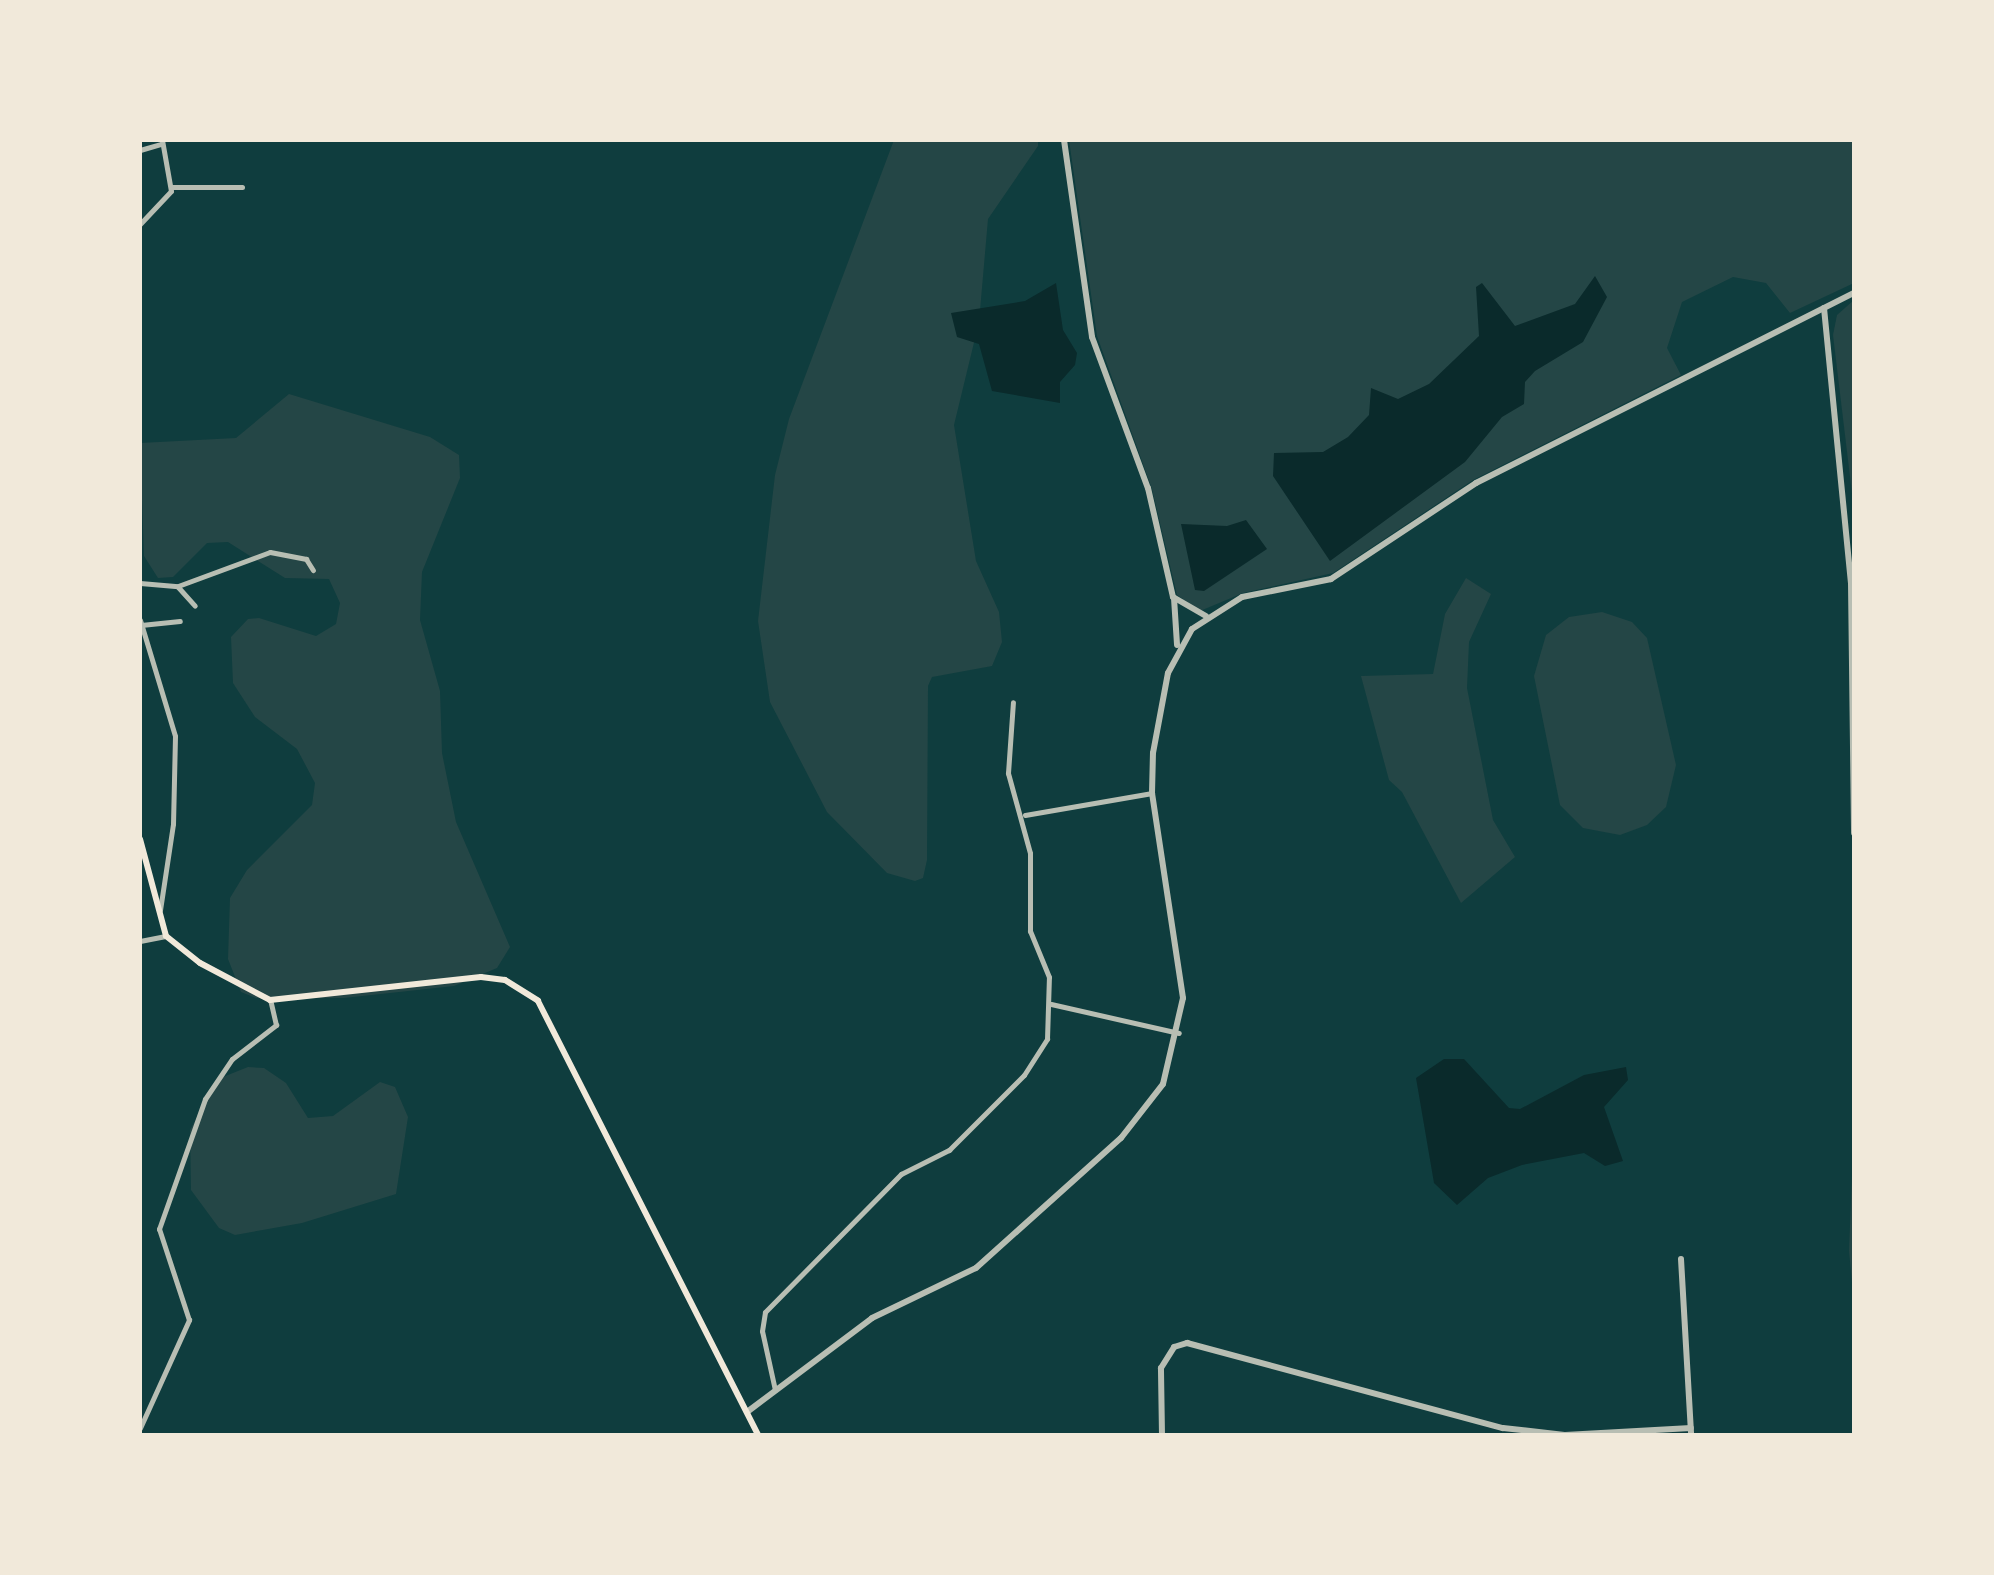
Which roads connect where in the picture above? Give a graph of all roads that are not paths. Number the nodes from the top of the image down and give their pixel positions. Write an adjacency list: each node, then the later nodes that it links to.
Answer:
1 (1064, 140): 12 (street)
2 (162, 142): 3 (street); 5 (street)
3 (140, 150)
4 (242, 186): 5 (street)
5 (171, 187): 6 (street)
6 (140, 224)
7 (1854, 293): 8 (street)
8 (1824, 308): 14 (street); 22 (street)
9 (313, 570): 11 (street)
10 (140, 583): 11 (street)
11 (178, 586): 13 (street)
12 (1173, 596): 14 (street); 18 (street)
13 (195, 606)
14 (1207, 616): 18 (street)
15 (180, 621): 16 (street)
16 (140, 622): 17 (street)
17 (142, 642): 24 (street)
18 (1177, 648): 20 (street)
19 (1013, 702): 21 (street)
20 (1152, 792): 21 (street); 29 (street)
21 (1024, 815): 28 (street)
22 (1854, 832)
23 (140, 839): 24 (main road)
24 (160, 915): 25 (main road)
25 (166, 936): 26 (street); 27 (main road)
26 (140, 940)
27 (270, 1000): 32 (main road); 33 (street)
28 (1051, 1004): 29 (street); 31 (street)
29 (1179, 1033): 31 (street)
30 (1681, 1259): 34 (street)
31 (776, 1390): 32 (street)
32 (746, 1412): 36 (main road)
33 (140, 1428)
34 (1691, 1431): 35 (street)
35 (1536, 1434): 37 (street)
36 (758, 1435)
37 (1162, 1435)

